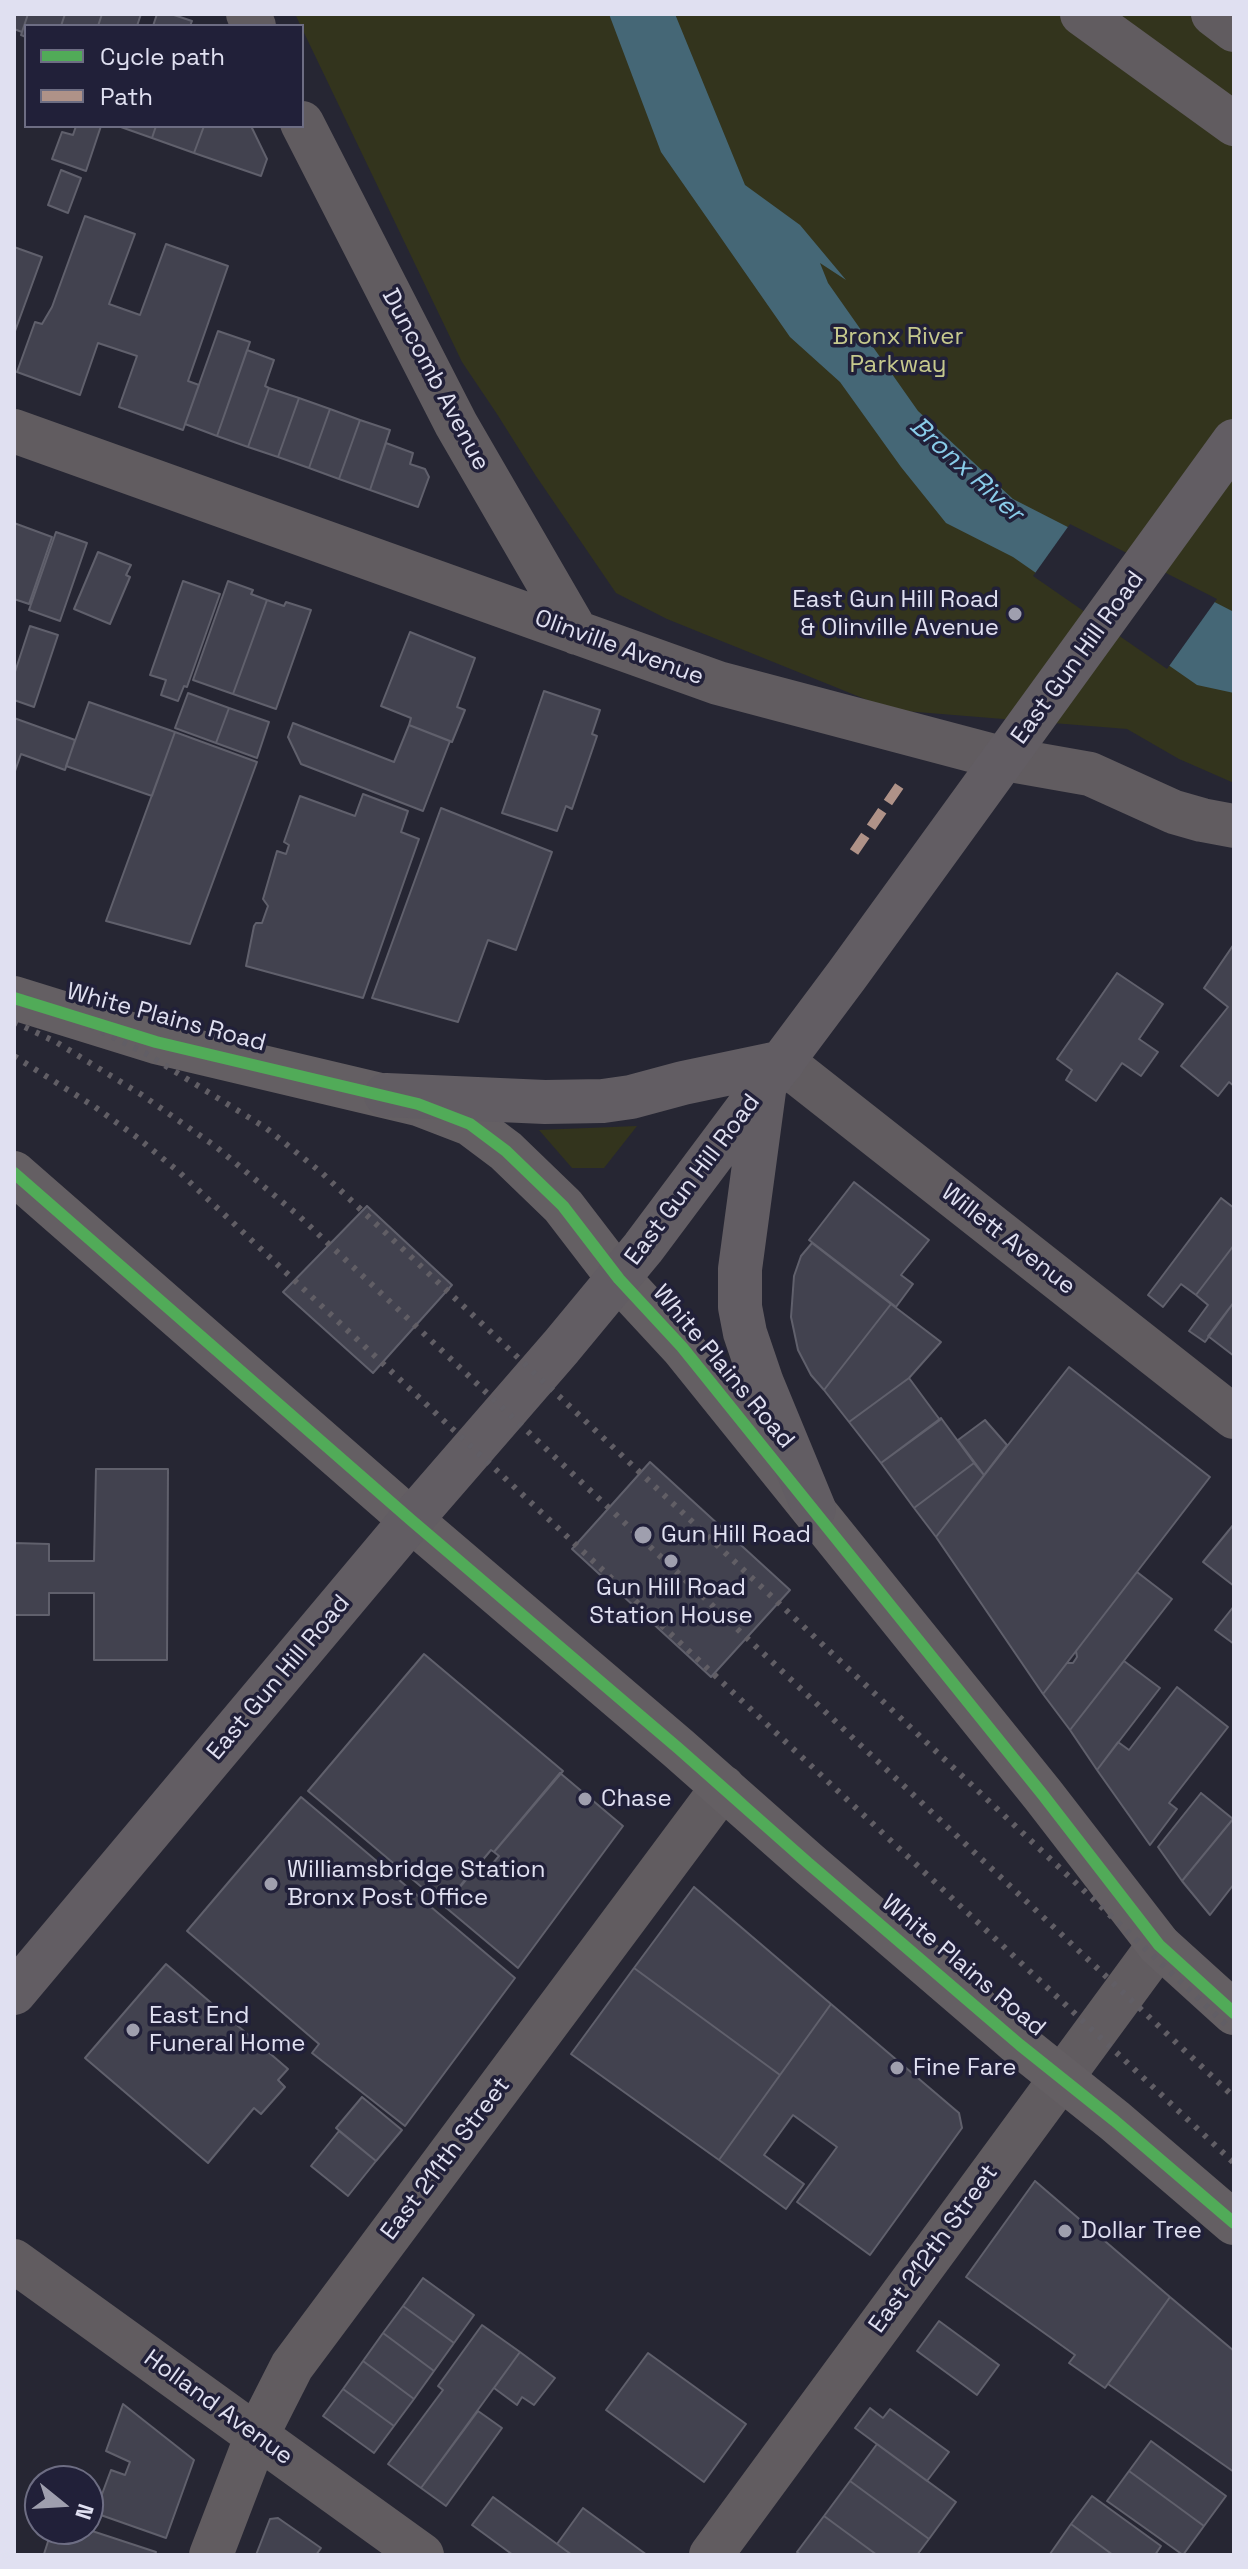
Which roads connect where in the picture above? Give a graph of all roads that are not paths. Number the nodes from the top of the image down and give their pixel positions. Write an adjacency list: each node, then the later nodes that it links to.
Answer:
1 (1082, 14): 4 (street)
2 (1213, 14): 3 (street)
3 (1234, 30)
4 (1234, 124)
5 (304, 127): 8 (street, Duncomb Avenue)
6 (14, 431): 8 (street, Olinville Avenue)
7 (1234, 441): 9 (main road, East Gun Hill Road)
8 (577, 633): 9 (street, Olinville Avenue)
9 (1005, 759): 10 (street, Olinville Avenue); 12 (main road, East Gun Hill Road)
10 (1234, 826)
11 (14, 998): 13 (main road, White Plains Road)
12 (774, 1074): 13 (main road); 15 (main road, East Gun Hill Road); 16 (street, Willett Avenue); 17 (main road)
13 (386, 1095): 15 (main road, White Plains Road)
14 (14, 1173): 18 (main road, White Plains Road)
15 (619, 1279): 17 (main road, White Plains Road); 18 (main road, East Gun Hill Road)
16 (1234, 1417)
17 (814, 1509): 20 (main road, White Plains Road)
18 (411, 1520): 19 (main road, White Plains Road); 21 (main road, East Gun Hill Road)
19 (723, 1787): 23 (main road, White Plains Road); 26 (street, East 211th Street)
20 (1159, 1945): 22 (main road, White Plains Road); 23 (street, East 212th Street)
21 (14, 1993)
22 (1234, 2013)
23 (1060, 2076): 24 (main road, White Plains Road); 29 (street, East 212th Street)
24 (1234, 2223)
25 (14, 2261): 26 (street, Holland Avenue)
26 (257, 2435): 27 (street, East 211th Street); 28 (street, Holland Avenue)
27 (211, 2555)
28 (422, 2555)
29 (711, 2555)

